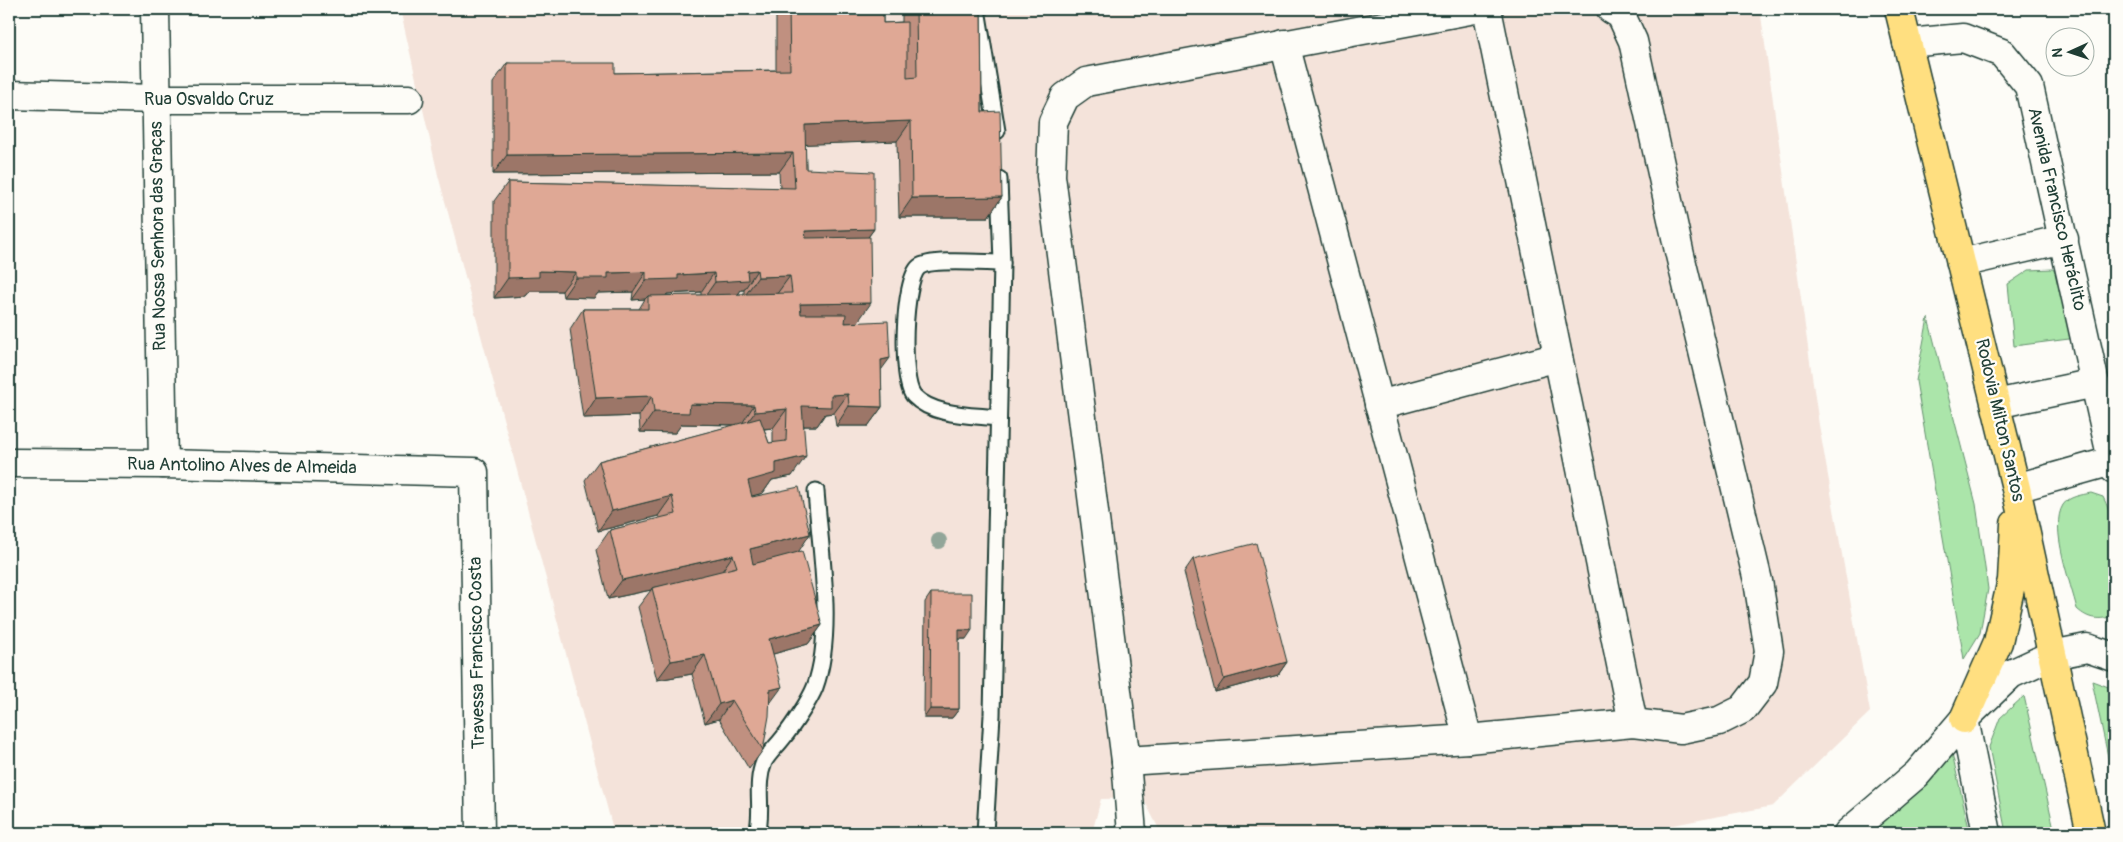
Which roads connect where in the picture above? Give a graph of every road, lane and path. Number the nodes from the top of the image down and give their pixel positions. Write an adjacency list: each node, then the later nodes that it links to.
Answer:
1 (155, 9): 10 (street, Rua Nossa Senhora das Graças)
2 (977, 9): 12 (lane)
3 (1475, 9): 8 (street)
4 (1487, 9): 17 (street)
5 (1611, 9): 31 (street)
6 (1899, 9): 7 (highway, Rodovia Milton Santos)
7 (1907, 43): 14 (street, Avenida Francisco Heráclito); 16 (highway, Rodovia Milton Santos)
8 (1284, 44): 20 (street); 33 (street)
9 (9, 95): 10 (street, Rua Osvaldo Cruz)
10 (156, 99): 11 (street, Rua Osvaldo Cruz); 23 (street, Rua Nossa Senhora das Graças)
11 (409, 99)
12 (999, 149)
13 (999, 168): 15 (lane)
14 (2064, 239): 16 (street); 18 (street, Avenida Francisco Heráclito)
15 (1002, 263): 21 (lane); 21 (lane)
16 (1961, 263): 19 (highway, Rodovia Milton Santos)
17 (1558, 357): 20 (street); 31 (street)
18 (2095, 383): 19 (street); 24 (street, Avenida Francisco Heráclito)
19 (1996, 404): 26 (highway, Rodovia Milton Santos)
20 (1379, 405): 32 (street)
21 (997, 418): 36 (lane)
22 (9, 463): 23 (street, Rua Antolino Alves de Almeida)
23 (163, 464): 25 (street, Rua Antolino Alves de Almeida)
24 (2113, 465): 26 (street)
25 (474, 472): 34 (street, Travessa Francisco Costa)
26 (2016, 488): 28 (highway, Rodovia Milton Santos); 30 (highway)
27 (816, 491): 35 (lane)
28 (2052, 655): 29 (street); 30 (street); 40 (highway, Rodovia Milton Santos)
29 (2114, 657)
30 (1964, 718): 38 (street); 39 (street)
31 (1633, 723): 32 (street)
32 (1468, 739): 33 (street)
33 (1126, 761): 37 (street)
34 (480, 833)
35 (757, 833)
36 (985, 833)
37 (1132, 833)
38 (1848, 833)
39 (1987, 833)
40 (2091, 833)

